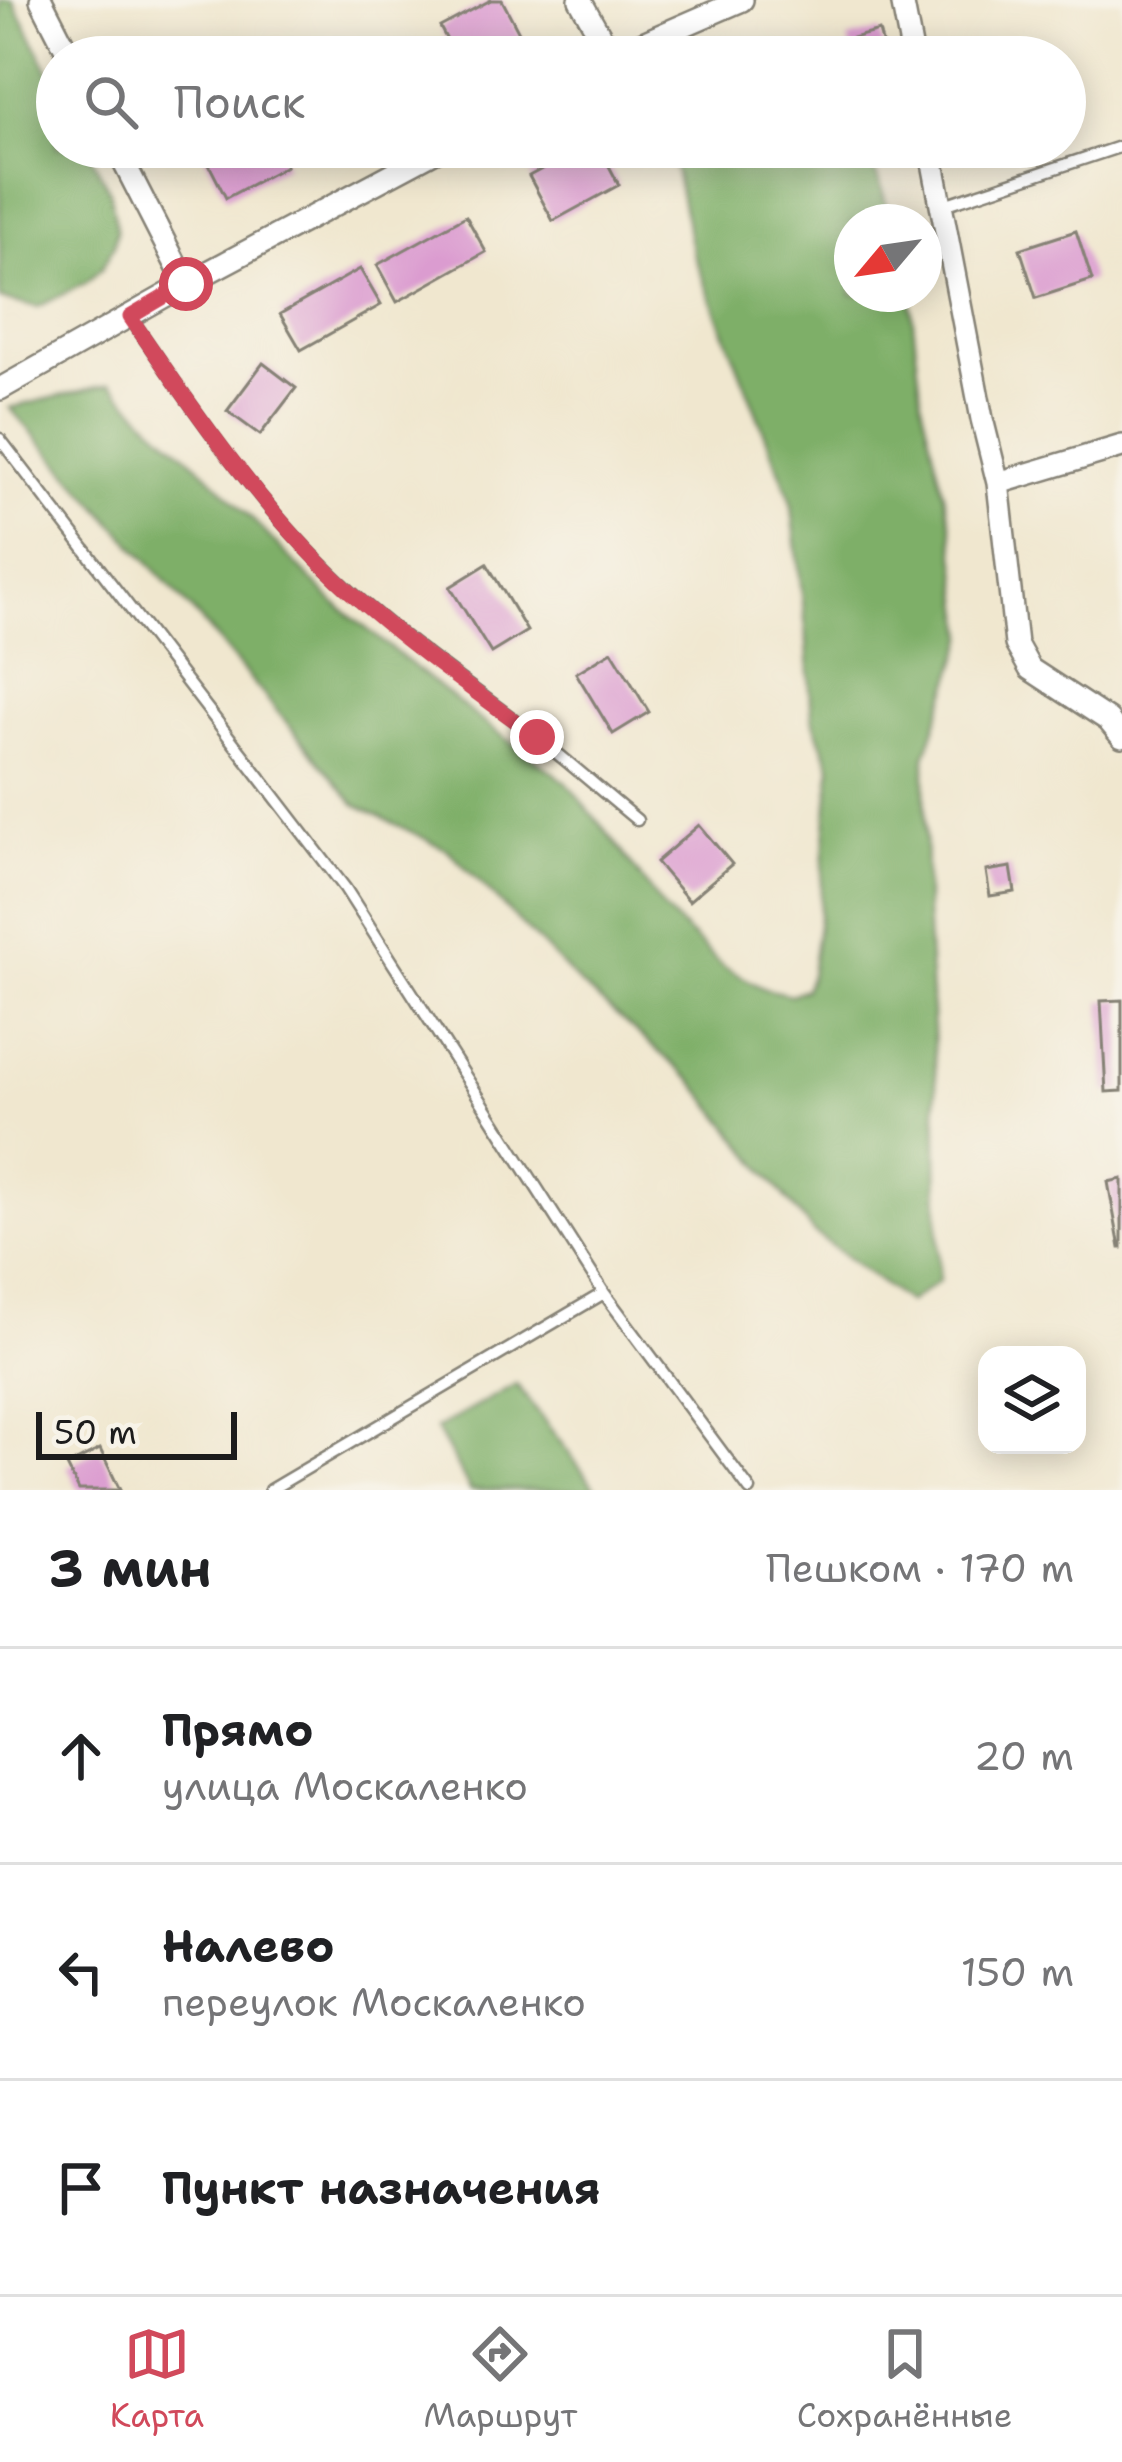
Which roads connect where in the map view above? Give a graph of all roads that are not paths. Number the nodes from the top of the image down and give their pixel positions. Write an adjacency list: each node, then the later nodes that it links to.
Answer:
1 (41, 0): 5 (street)
2 (580, 0): 6 (street)
3 (742, 0): 7 (street)
4 (902, 0): 8 (street)
5 (59, 36)
6 (600, 36)
7 (660, 36)
8 (909, 36)
9 (1122, 146): 10 (lane)
10 (1086, 158)
11 (127, 168): 18 (street)
12 (404, 168): 18 (street)
13 (934, 168): 15 (street)
14 (1056, 168): 16 (lane)
15 (941, 204)
16 (942, 206)
17 (942, 211): 23 (street)
18 (186, 284): 19 (street)
19 (130, 317): 20 (street); 25 (lane)
20 (0, 388)
21 (0, 439): 26 (lane)
22 (1122, 446): 23 (street)
23 (998, 483): 24 (street)
24 (1122, 737)
25 (638, 820)
26 (604, 1293): 27 (lane); 28 (lane)
27 (270, 1490)
28 (750, 1490)

